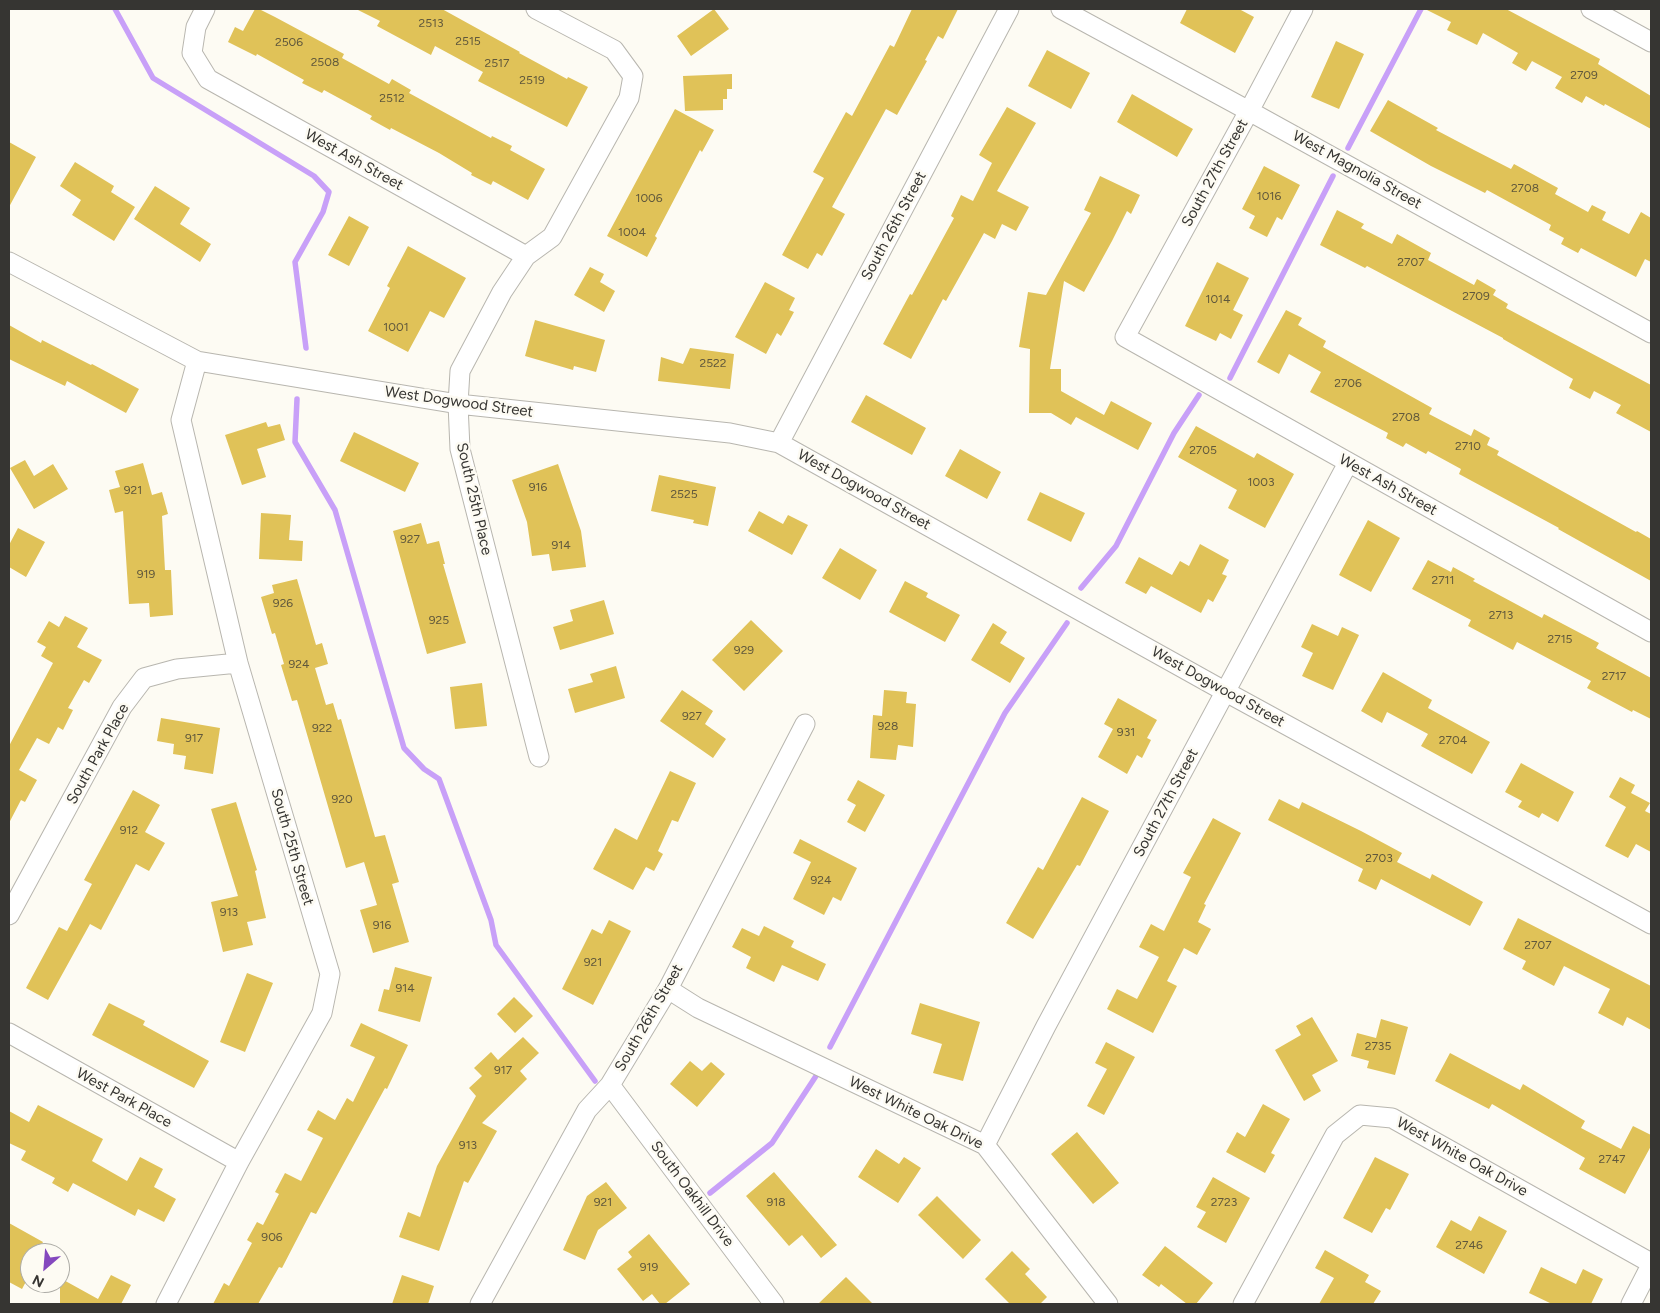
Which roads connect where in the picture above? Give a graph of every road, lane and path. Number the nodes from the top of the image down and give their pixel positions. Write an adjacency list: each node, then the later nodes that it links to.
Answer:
1 (205, 9): 9 (street, West Ash Street)
2 (536, 9): 9 (street, South 25th Place)
3 (1009, 9): 15 (street, South 26th Street)
4 (1061, 9): 8 (street, West Magnolia Street)
5 (1303, 9): 8 (street, South 27th Street)
6 (1592, 9): 7 (street)
7 (1651, 42)
8 (1249, 110): 11 (street, West Magnolia Street); 12 (street, South 27th Street)
9 (526, 256): 14 (street, South 25th Place)
10 (9, 262): 13 (street, West Dogwood Street)
11 (1651, 333)
12 (1125, 337): 16 (street, West Ash Street)
13 (196, 361): 14 (street, West Dogwood Street); 18 (street, South 25th Street)
14 (458, 404): 15 (street, West Dogwood Street); 21 (street, South 25th Place)
15 (779, 443): 19 (street, West Dogwood Street)
16 (1348, 463): 17 (street, West Ash Street); 19 (street, South 27th Street)
17 (1651, 632)
18 (238, 663): 22 (street, South Park Place); 28 (street, South 25th Street)
19 (1226, 692): 23 (street, West Dogwood Street); 27 (street, South 27th Street)
20 (805, 724): 24 (street, South 26th Street)
21 (539, 757)
22 (9, 915)
23 (1651, 924)
24 (668, 989): 26 (street, South 26th Street); 27 (street, West White Oak Drive)
25 (9, 1034): 28 (street, West Park Place)
26 (610, 1084): 31 (street, South 26th Street); 32 (street, South Oakhill Drive)
27 (986, 1145): 33 (street, West White Oak Drive)
28 (239, 1162): 30 (street, South 25th Street)
29 (1651, 1264): 34 (street, West White Oak Drive); 35 (street)
30 (166, 1304)
31 (480, 1304)
32 (774, 1304)
33 (1108, 1304)
34 (1243, 1304)
35 (1631, 1304)

